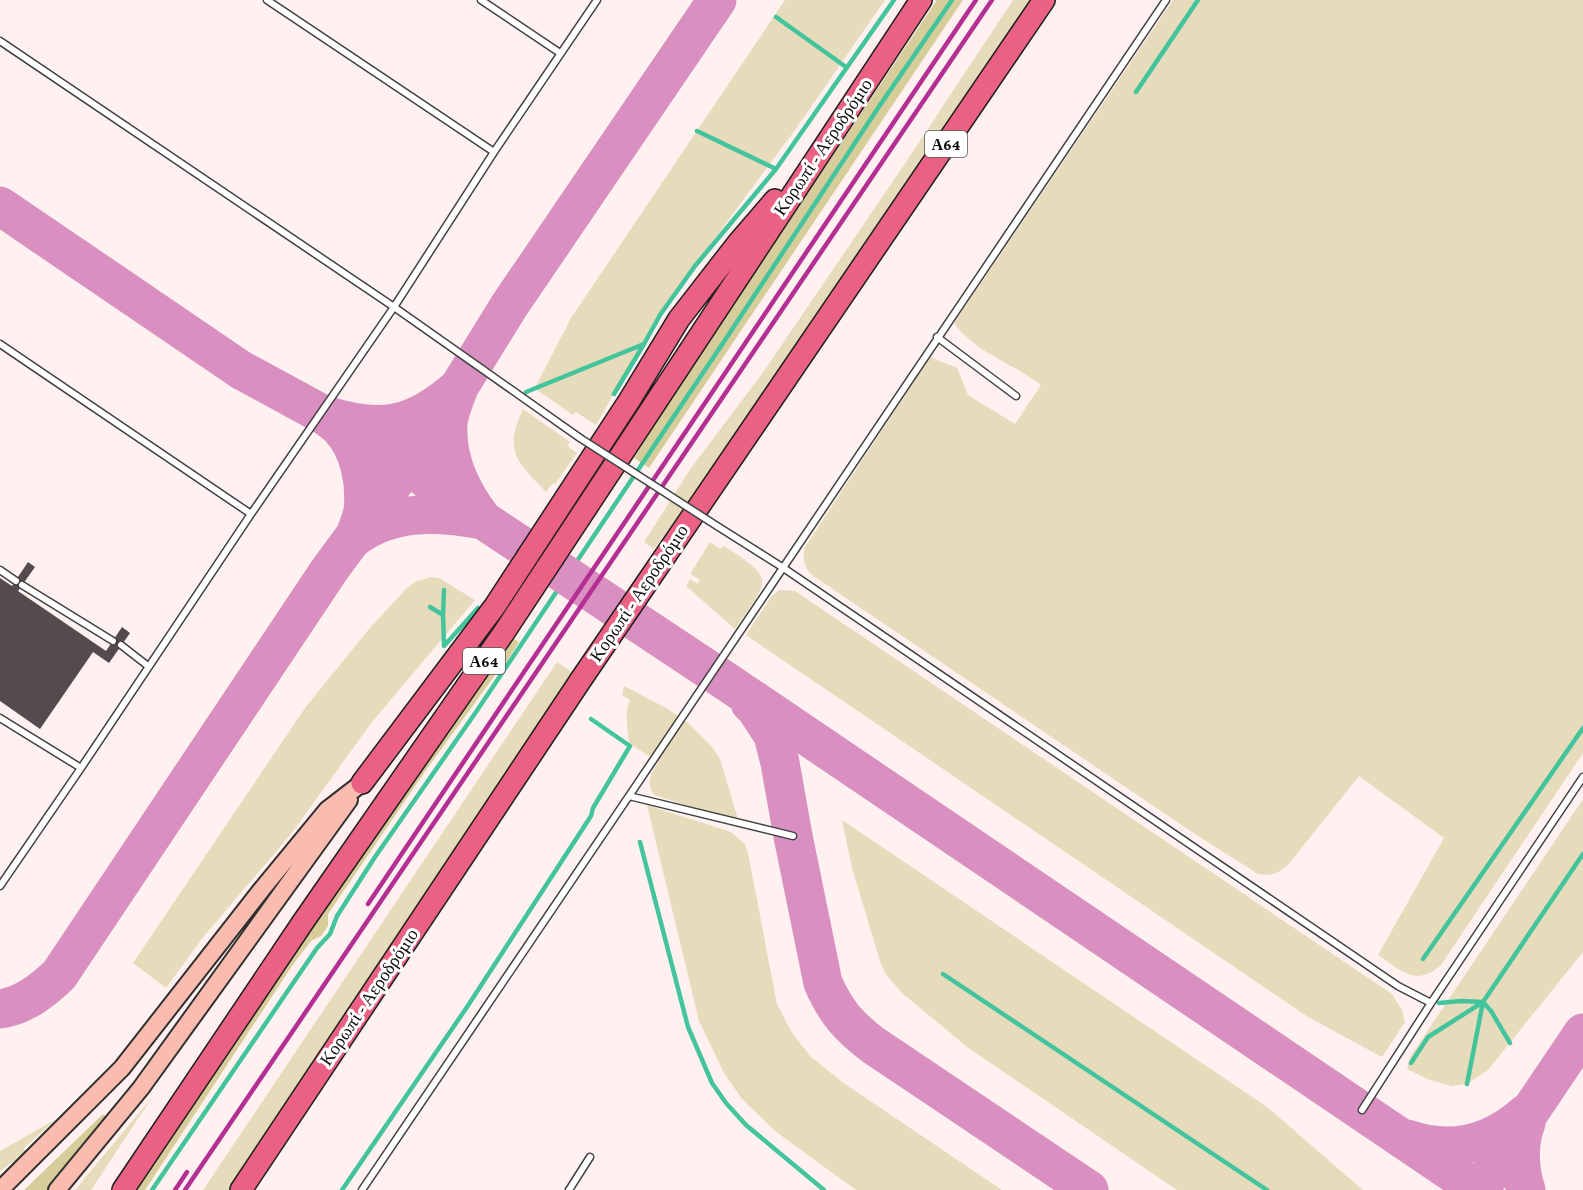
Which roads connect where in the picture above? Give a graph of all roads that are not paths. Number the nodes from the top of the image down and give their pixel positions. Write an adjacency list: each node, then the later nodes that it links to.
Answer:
1 (267, 0): 12 (lane)
2 (481, 0): 10 (lane)
3 (597, 0): 10 (lane)
4 (921, 0): 11 (highway, Κορωπί - Αεροδρόμιο / Α64)
5 (1044, 0): 8 (highway, Κορωπί - Αεροδρόμιο / Α64)
6 (1053, 0): 8 (highway)
7 (1166, 0): 14 (lane)
8 (1028, 25): 38 (highway, Κορωπί - Αεροδρόμιο / Α64)
9 (0, 41): 13 (lane)
10 (560, 53): 12 (lane)
11 (837, 125): 28 (highway); 37 (highway, Κορωπί - Αεροδρόμιο / Α64)
12 (494, 152): 13 (lane)
13 (394, 307): 17 (lane); 18 (lane, bridge)
14 (938, 337): 16 (lane); 18 (lane)
15 (0, 344): 17 (lane)
16 (1016, 396)
17 (251, 513): 24 (lane)
18 (782, 567): 29 (lane); 32 (lane)
19 (0, 570): 20 (lane)
20 (16, 581)
21 (22, 585): 22 (lane)
22 (113, 641)
23 (121, 645): 24 (lane)
24 (148, 666): 26 (lane)
25 (0, 718): 26 (lane)
26 (81, 768): 31 (lane)
27 (1583, 777): 32 (lane)
28 (362, 783): 35 (street); 36 (street)
29 (629, 796): 30 (lane); 39 (lane)
30 (793, 836)
31 (0, 886)
32 (1431, 1003): 33 (lane)
33 (1362, 1110)
34 (590, 1157): 40 (lane)
35 (0, 1190)
36 (57, 1190)
37 (123, 1190)
38 (241, 1190)
39 (362, 1190)
40 (569, 1190)

